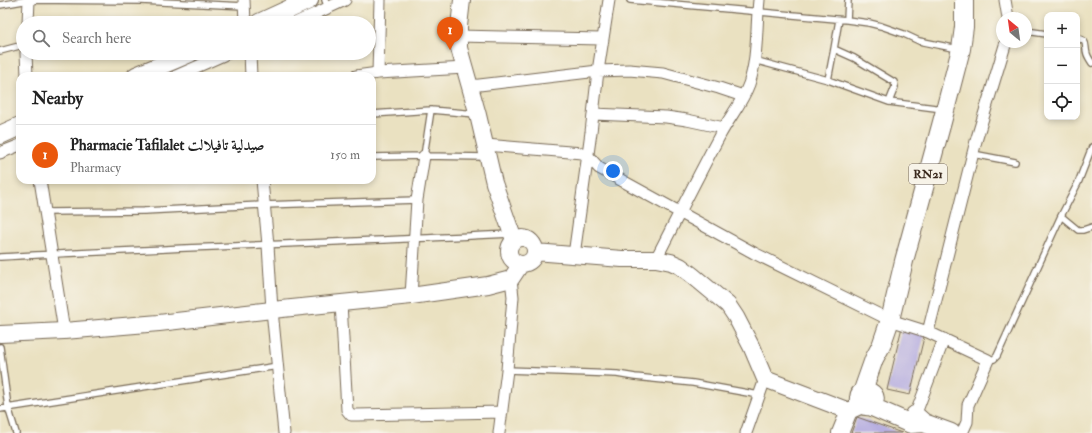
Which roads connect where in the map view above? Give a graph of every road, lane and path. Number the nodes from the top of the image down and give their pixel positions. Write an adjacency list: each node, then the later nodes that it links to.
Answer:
1 (29, 0): 12 (lane); 14 (lane); 17 (street)
2 (309, 0): 19 (main road)
3 (345, 0): 13 (street)
4 (380, 0): 45 (street)
5 (462, 0): 25 (street)
6 (609, 0): 26 (street)
7 (630, 0): 15 (lane)
8 (759, 0): 15 (street)
9 (848, 0): 22 (lane)
10 (964, 0): 31 (main road, RN21)
11 (1005, 0): 16 (street)
12 (244, 3): 18 (street)
13 (326, 4): 20 (street)
14 (0, 5)
15 (758, 12): 21 (lane); 37 (street)
16 (1007, 12)
17 (28, 16)
18 (245, 16)
19 (274, 16)
20 (306, 16)
21 (839, 20): 22 (lane); 30 (lane)
22 (847, 20): 31 (lane)
23 (1032, 32): 24 (lane)
24 (1044, 34)
25 (458, 36): 26 (street); 39 (street)
26 (602, 38): 40 (street)
27 (1080, 39): 38 (lane)
28 (16, 47): 32 (lane)
29 (1004, 48): 62 (street)
30 (834, 49): 46 (lane); 49 (lane)
31 (961, 49): 51 (main road, RN21)
32 (0, 51)
33 (26, 60): 41 (street)
34 (174, 60): 42 (main road)
35 (212, 60): 43 (street)
36 (250, 60): 44 (street)
37 (754, 60): 46 (lane); 48 (street)
38 (1092, 63)
39 (465, 68): 45 (street); 47 (street)
40 (598, 71): 47 (street); 48 (street); 53 (street)
41 (27, 72)
42 (145, 72)
43 (185, 72)
44 (251, 72)
45 (378, 73)
46 (828, 80): 49 (lane)
47 (471, 86): 54 (street)
48 (744, 96): 56 (street)
49 (889, 102): 51 (lane)
50 (430, 110): 52 (lane); 54 (lane); 63 (lane)
51 (945, 110): 88 (main road, RN21)
52 (376, 114)
53 (593, 114): 56 (street); 64 (street)
54 (478, 115): 60 (street)
55 (16, 128): 57 (main road)
56 (724, 128): 72 (street)
57 (0, 135)
58 (16, 147): 61 (street)
59 (1092, 147): 73 (lane)
60 (487, 151): 63 (lane); 64 (street); 75 (street)
61 (0, 153)
62 (973, 154): 66 (lane); 90 (street)
63 (424, 156): 65 (lane); 69 (street)
64 (588, 156): 72 (street); 80 (street)
65 (376, 157)
66 (1015, 162)
67 (41, 184): 71 (street)
68 (262, 184): 70 (street)
69 (417, 200): 70 (lane); 76 (street)
70 (263, 205): 71 (lane); 77 (street)
71 (46, 212): 79 (street)
72 (680, 213): 82 (street); 88 (street)
73 (1061, 216): 74 (lane); 94 (lane)
74 (1092, 227)
75 (513, 237): 76 (lane); 78 (street); 83 (street)
76 (415, 239): 77 (lane); 85 (street)
77 (268, 245): 79 (lane); 87 (street)
78 (534, 252): 80 (street); 83 (street)
79 (52, 254): 81 (lane); 89 (street)
80 (574, 255): 82 (street)
81 (0, 257)
82 (656, 259): 97 (street)
83 (521, 264): 84 (street)
84 (512, 279): 85 (street); 96 (street)
85 (411, 296): 86 (street)
86 (341, 303): 87 (street); 102 (street)
87 (272, 310): 89 (street); 95 (street)
88 (890, 320): 90 (street); 99 (main road, RN21)
89 (64, 331): 91 (street)
90 (928, 332): 92 (street)
91 (0, 334)
92 (944, 339): 94 (street); 103 (street)
93 (0, 347): 100 (lane)
94 (988, 360): 109 (street)
95 (278, 366): 100 (lane); 105 (street)
96 (507, 370): 98 (lane); 102 (street)
97 (765, 379): 98 (street); 99 (street)
98 (759, 395): 107 (street)
99 (866, 402): 103 (main road); 108 (street)
100 (8, 407): 101 (lane); 104 (lane)
101 (0, 409)
102 (502, 412): 106 (street)
103 (930, 426)
104 (16, 433)
105 (284, 433)
106 (499, 433)
107 (746, 433)
108 (840, 433)
109 (962, 433)

